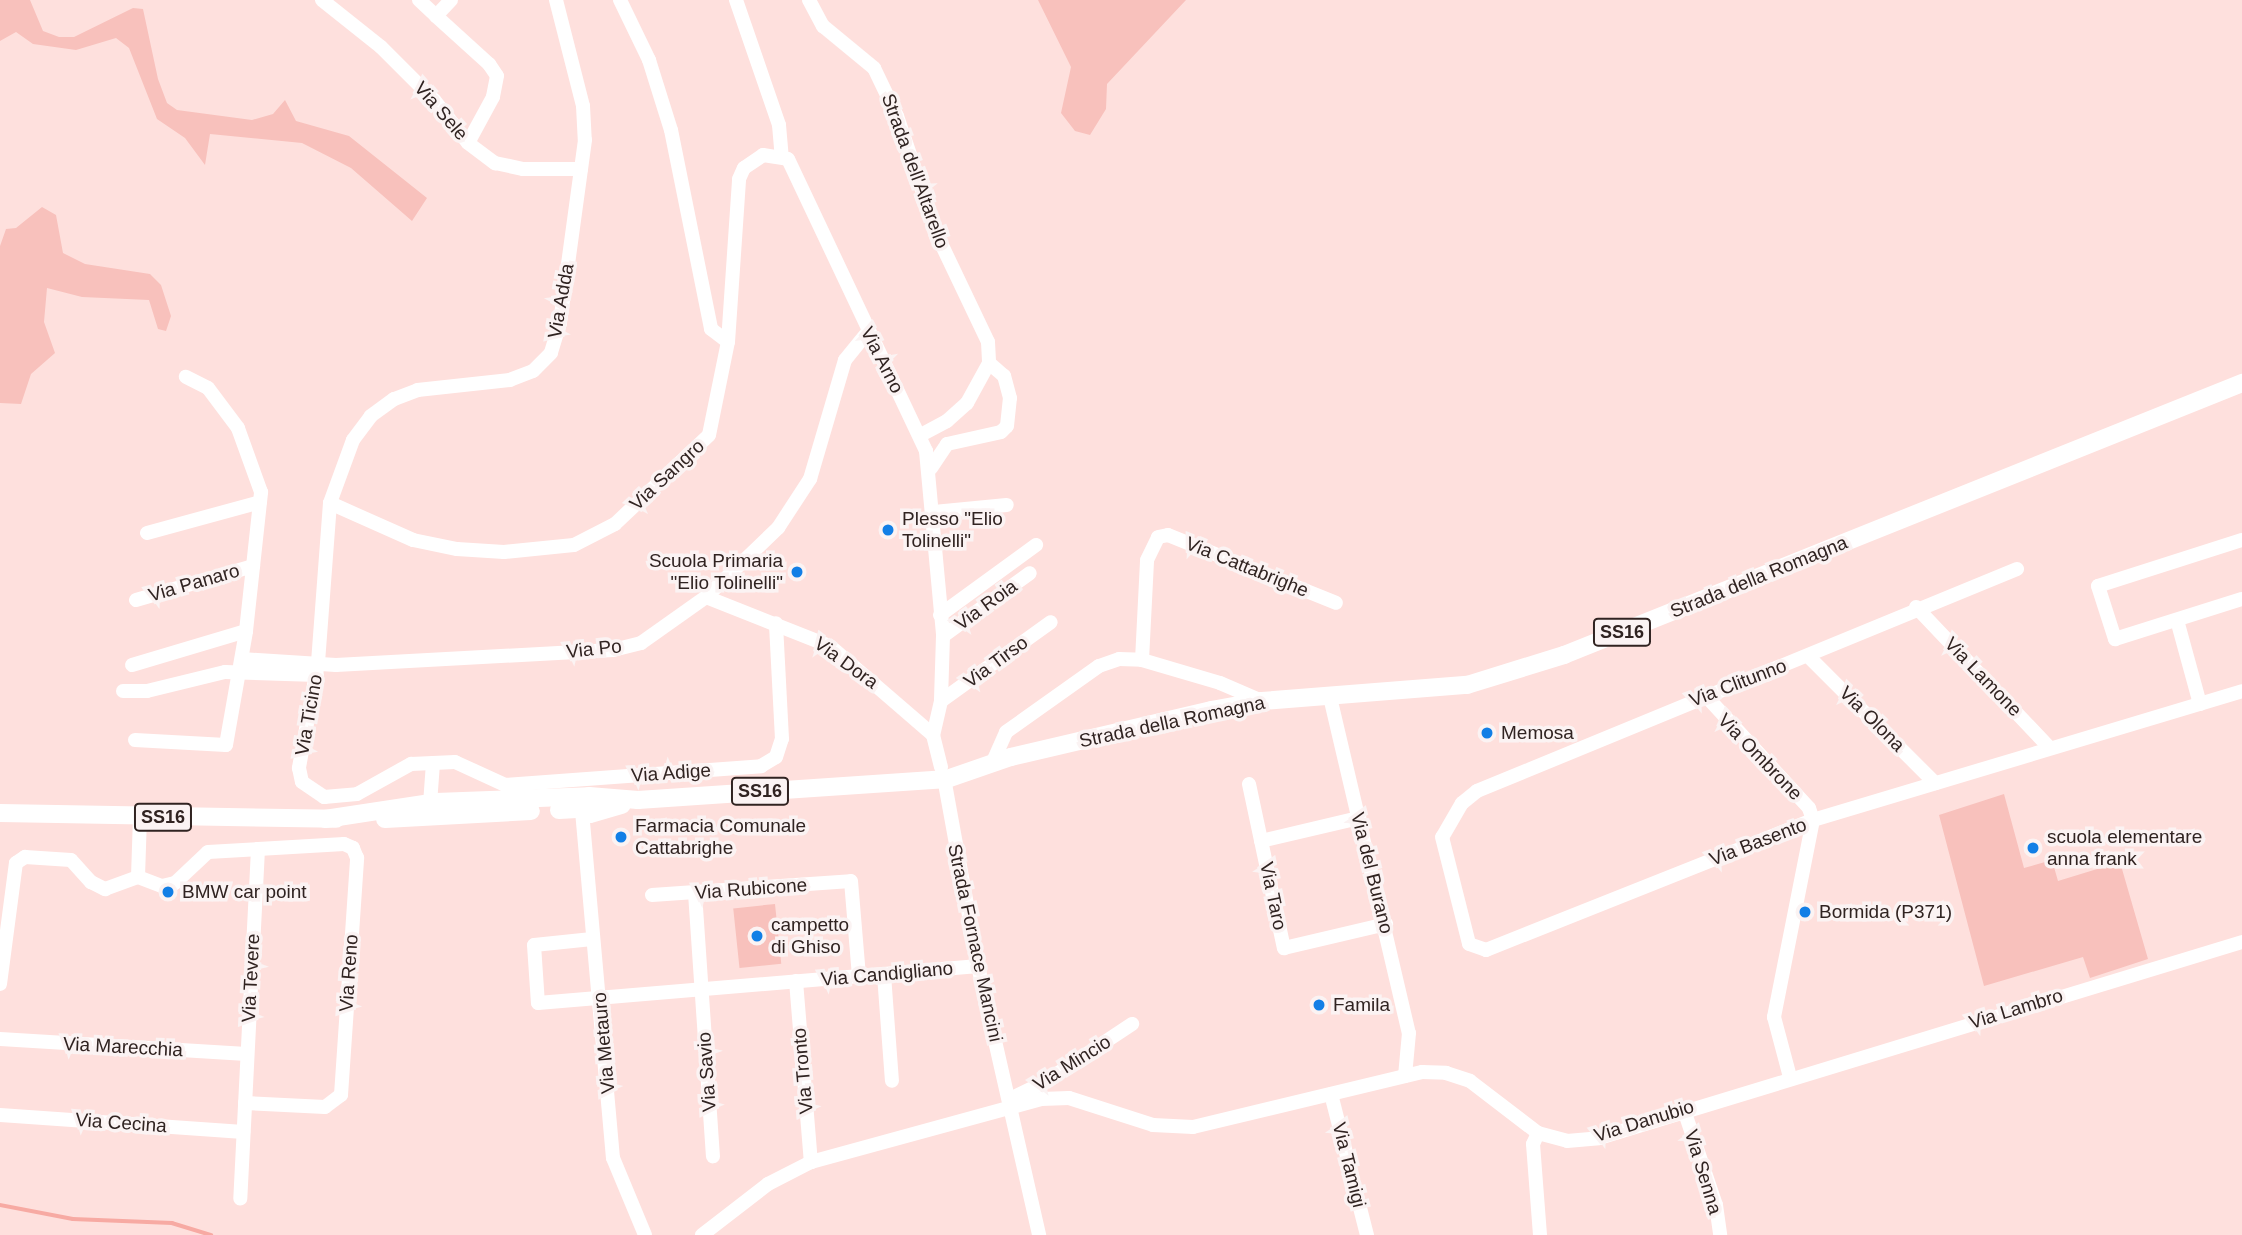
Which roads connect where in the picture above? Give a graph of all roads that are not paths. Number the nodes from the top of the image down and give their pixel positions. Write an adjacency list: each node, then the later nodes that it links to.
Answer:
1 (322, 0): 9 (street, Via Sele)
2 (419, 0): 8 (street)
3 (451, 0): 8 (street)
4 (556, 0): 11 (street, Via Adda)
5 (620, 0): 13 (street)
6 (736, 0): 10 (street)
7 (809, 0): 14 (street, Strada dell'Altarello)
8 (436, 16): 9 (street)
9 (468, 143): 11 (street, Via Sele)
10 (782, 157): 12 (street, Via Arno); 13 (street, Via Sangro)
11 (581, 169): 22 (street, Via Adda)
12 (867, 333): 19 (street, Via Arno); 31 (street, Via Po)
13 (728, 342): 22 (street, Via Sangro)
14 (989, 363): 19 (street); 20 (street, Strada dell'Altarello)
15 (186, 377): 21 (street, Via Panaro)
16 (2242, 383): 18 (main road, Strada della Romagna / SS16)
17 (2242, 394): 18 (main road, Strada della Romagna / SS16)
18 (2204, 400): 50 (main road, Strada della Romagna / SS16)
19 (920, 435): 20 (street, Via Arno)
20 (931, 468): 24 (street, Via Arno)
21 (260, 502): 25 (street); 28 (street, Via Panaro)
22 (330, 503): 46 (street, Via Ticino)
23 (1007, 505): 24 (street)
24 (934, 512): 36 (street, Via Arno)
25 (147, 533)
26 (2242, 540): 37 (street)
27 (1036, 545): 36 (street)
28 (253, 566): 33 (street, Via Panaro); 40 (street, Via Panaro)
29 (2017, 569): 35 (street, Via Clitunno)
30 (1030, 573): 41 (street, Via Roia)
31 (706, 597): 39 (street, Via Dora); 46 (street, Via Po)
32 (2242, 599): 37 (street)
33 (136, 600)
34 (1336, 603): 43 (street, Via Cattabrighe)
35 (1916, 607): 42 (street, Via Clitunno); 56 (street, Via Lamone)
36 (940, 615): 41 (street, Via Arno)
37 (2177, 620): 53 (street)
38 (1051, 622): 51 (street, Via Tirso)
39 (776, 623): 54 (street, Via Dora); 58 (street, Via Adige)
40 (246, 631): 44 (street, Via Panaro); 45 (street)
41 (943, 636): 51 (street, Via Arno)
42 (1808, 656): 49 (street, Via Clitunno); 61 (street, Via Olona)
43 (1142, 660): 52 (street); 57 (street)
44 (241, 664): 46 (street); 47 (street); 55 (street, Via Panaro)
45 (132, 665)
46 (317, 669): 58 (street, Via Ticino)
47 (123, 691)
48 (2242, 691): 53 (street, Via Basento)
49 (1706, 695): 62 (street, Via Clitunno); 68 (street, Via Ombrone)
50 (1330, 697): 52 (main road, Strada della Romagna / SS16); 67 (street, Via del Burano)
51 (942, 701): 54 (street, Via Arno)
52 (1262, 701): 57 (main road, Strada della Romagna / SS16)
53 (2200, 704): 56 (street, Via Basento)
54 (934, 738): 59 (street)
55 (135, 740)
56 (2049, 747): 61 (street, Via Basento)
57 (1003, 757): 59 (main road, Strada della Romagna / SS16)
58 (433, 763): 64 (street)
59 (945, 771): 63 (main road, Strada della Romagna / SS16); 77 (street, Strada Fornace Mancini)
60 (1249, 783): 69 (street, Via Taro)
61 (1936, 783): 68 (street, Via Basento)
62 (1462, 803): 68 (street, Via Basento)
63 (589, 807): 64 (main road, Strada della Romagna / SS16); 75 (street, Via Metauro)
64 (436, 809): 66 (main road, Strada della Romagna / SS16)
65 (0, 813): 66 (main road, Strada della Romagna / SS16)
66 (139, 817): 71 (street)
67 (1359, 818): 69 (street); 74 (street, Via del Burano)
68 (1813, 820): 90 (street)
69 (1261, 841): 74 (street, Via Taro)
70 (258, 849): 71 (street); 87 (street, Via Tevere); 93 (street, Via Reno)
71 (138, 877): 81 (street)
72 (695, 893): 73 (street, Via Rubicone); 79 (street, Via Rubicone); 82 (street, Via Savio)
73 (652, 895)
74 (1386, 924): 86 (street, Via del Burano)
75 (592, 939): 83 (street, Via Metauro); 83 (street, Via Candigliano)
76 (2242, 942): 90 (street, Via Lambro)
77 (978, 966): 78 (street, Via Candigliano); 94 (street, Strada Fornace Mancini)
78 (884, 975): 79 (street, Via Candigliano); 91 (street)
79 (859, 976): 80 (street, Via Candigliano)
80 (796, 981): 82 (street, Via Candigliano); 100 (street, Via Tronto)
81 (0, 984)
82 (701, 989): 83 (street, Via Candigliano); 99 (street, Via Savio)
83 (601, 997): 102 (street, Via Metauro)
84 (1132, 1024): 94 (street, Via Mincio)
85 (0, 1039): 87 (street, Via Marecchia)
86 (1410, 1051): 88 (street); 89 (street)
87 (247, 1054): 93 (street, Via Tevere)
88 (1422, 1072): 89 (street, Via Danubio); 98 (street, Via Danubio)
89 (1405, 1076): 92 (street, Via Danubio)
90 (1790, 1077): 95 (street, Via Danubio)
91 (892, 1081)
92 (1331, 1094): 94 (street, Via Danubio); 105 (street, Via Tamigi)
93 (245, 1102): 97 (street, Via Tevere)
94 (1009, 1103): 100 (street); 104 (street, Strada Fornace Mancini)
95 (1684, 1110): 98 (street, Via Danubio); 107 (street, Via Senna)
96 (0, 1115): 97 (street, Via Cecina)
97 (243, 1132): 101 (street, Via Tevere)
98 (1538, 1133): 106 (street)
99 (713, 1156)
100 (811, 1162): 103 (street)
101 (240, 1199)
102 (645, 1235)
103 (702, 1235)
104 (1039, 1235)
105 (1367, 1235)
106 (1540, 1235)
107 (1720, 1235)

